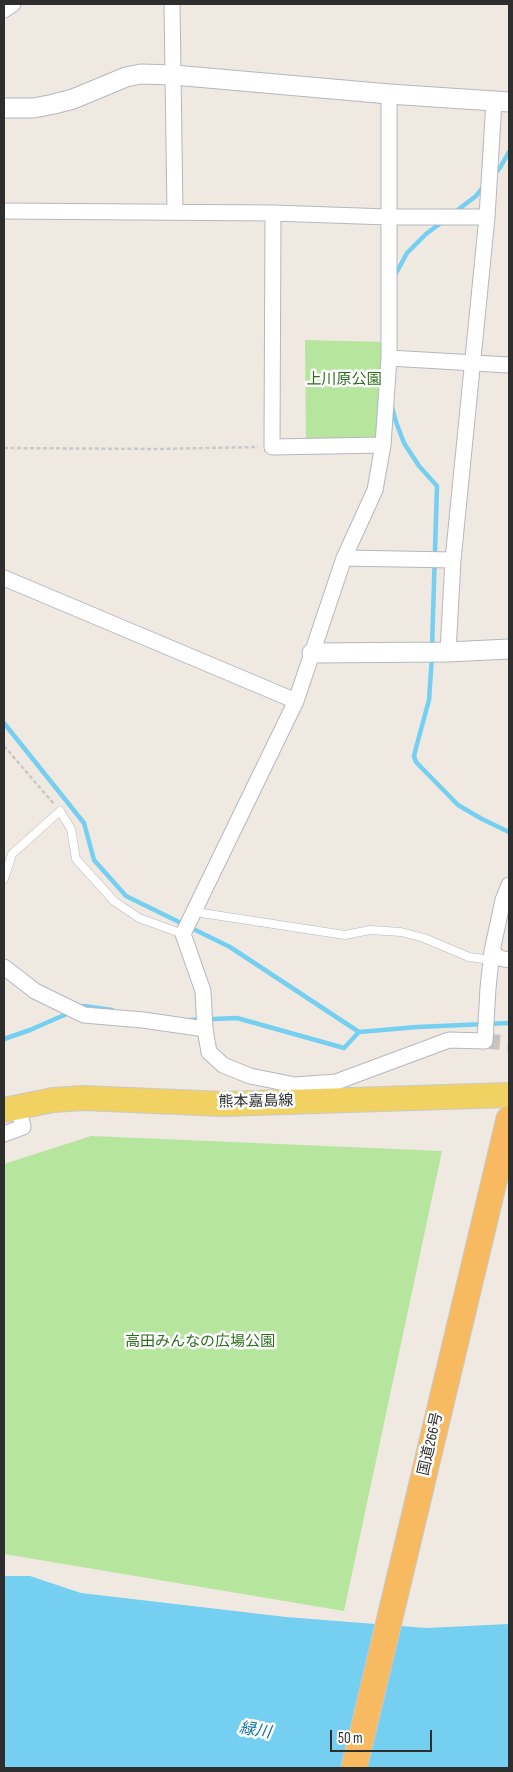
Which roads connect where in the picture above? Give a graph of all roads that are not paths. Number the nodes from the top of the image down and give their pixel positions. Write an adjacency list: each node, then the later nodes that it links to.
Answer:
1 (13, 4): 3 (street)
2 (172, 4): 4 (street)
3 (4, 10)
4 (174, 75): 5 (street); 7 (street); 9 (street)
5 (389, 94): 6 (street); 11 (street)
6 (502, 101): 12 (street)
7 (4, 108)
8 (4, 211): 9 (street)
9 (175, 212): 10 (street)
10 (273, 213): 11 (street); 16 (street)
11 (388, 217): 12 (street); 13 (street)
12 (487, 217): 14 (street)
13 (389, 358): 14 (street); 16 (street)
14 (473, 362): 15 (street); 18 (street)
15 (509, 365)
16 (383, 445): 17 (street)
17 (344, 558): 18 (street); 22 (street)
18 (453, 560): 21 (street)
19 (4, 578): 23 (street)
20 (509, 649): 21 (street)
21 (448, 652): 22 (street)
22 (312, 653): 23 (street)
23 (296, 701): 26 (street)
24 (4, 879): 27 (lane)
25 (509, 885): 28 (street)
26 (194, 912): 27 (street); 28 (lane)
27 (183, 934): 31 (street)
28 (492, 954): 29 (street); 31 (street)
29 (509, 960)
30 (4, 967): 31 (street)
31 (204, 1029)
32 (509, 1095): 33 (main road, 熊本嘉島線)
33 (11, 1108): 35 (street)
34 (508, 1124): 36 (highway, 国道266号)
35 (4, 1134)
36 (354, 1768)

